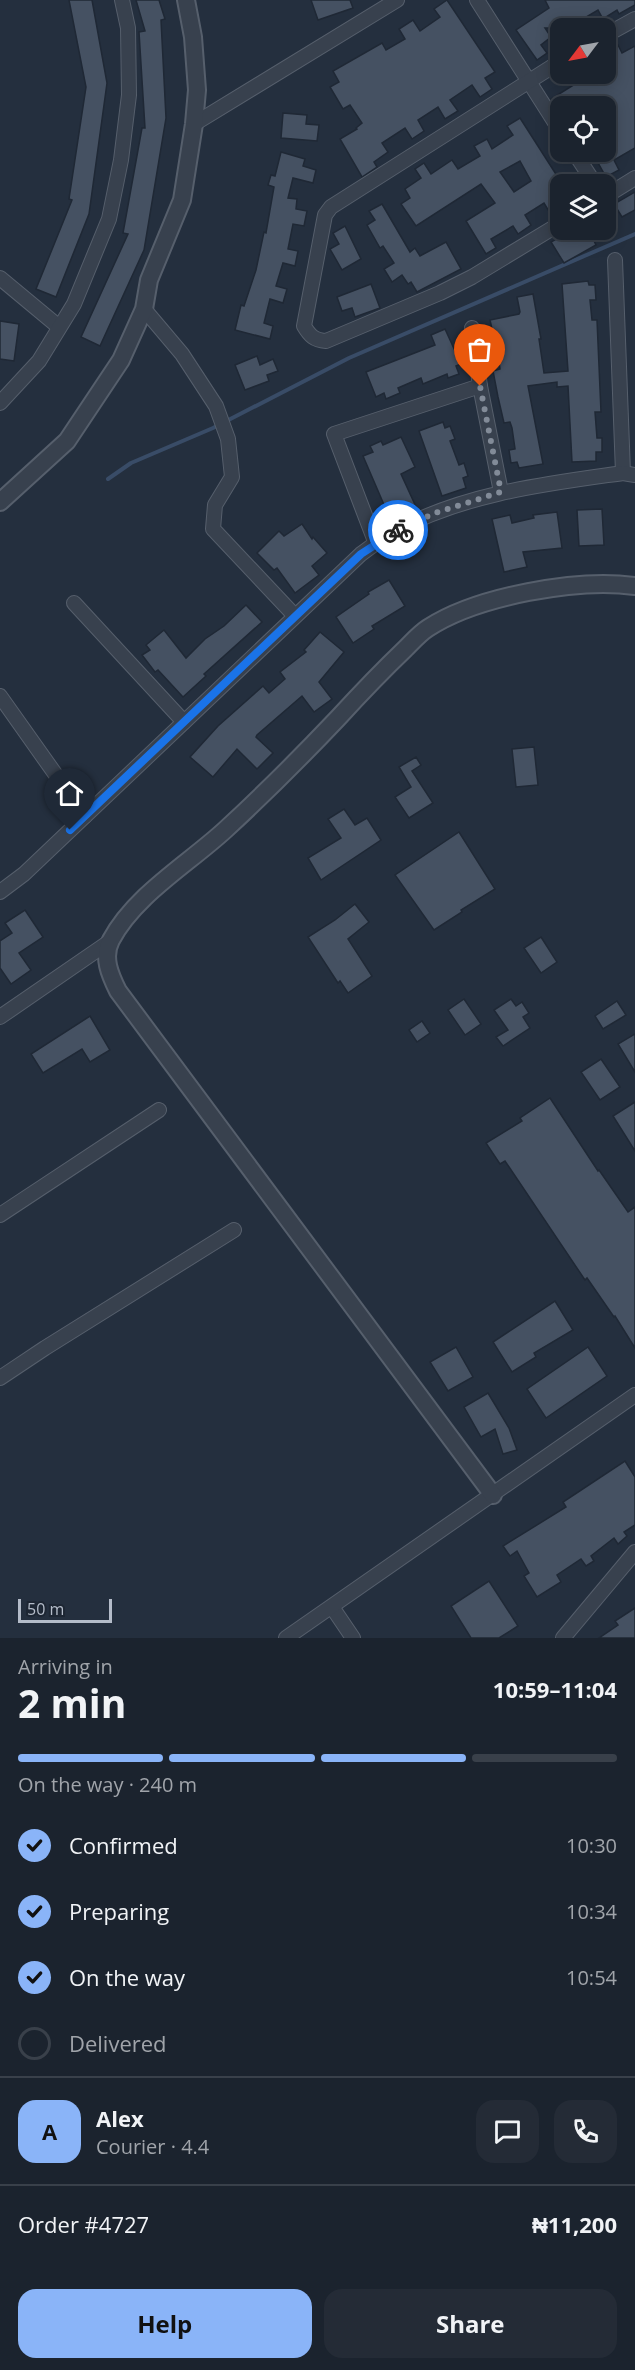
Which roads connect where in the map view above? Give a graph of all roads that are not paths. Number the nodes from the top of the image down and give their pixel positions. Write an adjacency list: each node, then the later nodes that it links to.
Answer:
1 (122, 0): 18 (street)
2 (186, 0): 11 (street)
3 (397, 0): 5 (street)
4 (477, 0): 9 (street)
5 (374, 7): 11 (street)
6 (635, 19): 7 (street)
7 (616, 29)
8 (550, 68): 9 (street)
9 (528, 81): 10 (street); 14 (street)
10 (550, 115)
11 (194, 124): 17 (street)
12 (635, 178): 13 (street)
13 (616, 190)
14 (550, 230)
15 (615, 260): 22 (street)
16 (0, 278): 18 (street)
17 (144, 309): 24 (street); 28 (street)
18 (59, 327): 21 (street)
19 (472, 328): 20 (street)
20 (480, 386): 23 (street); 25 (street)
21 (0, 403)
22 (629, 474): 23 (street)
23 (501, 492): 25 (street)
24 (0, 502)
25 (376, 544): 28 (street)
26 (635, 586): 33 (street)
27 (74, 603): 30 (street)
28 (295, 616): 30 (street)
29 (0, 696): 31 (street)
30 (184, 722): 31 (street)
31 (86, 816): 32 (street)
32 (0, 892)
33 (110, 942): 34 (street); 40 (street)
34 (0, 1017)
35 (159, 1110): 36 (street)
36 (0, 1215)
37 (234, 1230): 38 (street)
38 (0, 1378)
39 (635, 1395): 40 (street)
40 (493, 1495): 42 (street)
41 (635, 1552): 45 (street)
42 (332, 1606): 43 (street); 44 (street)
43 (286, 1638)
44 (353, 1638)
45 (563, 1638)

